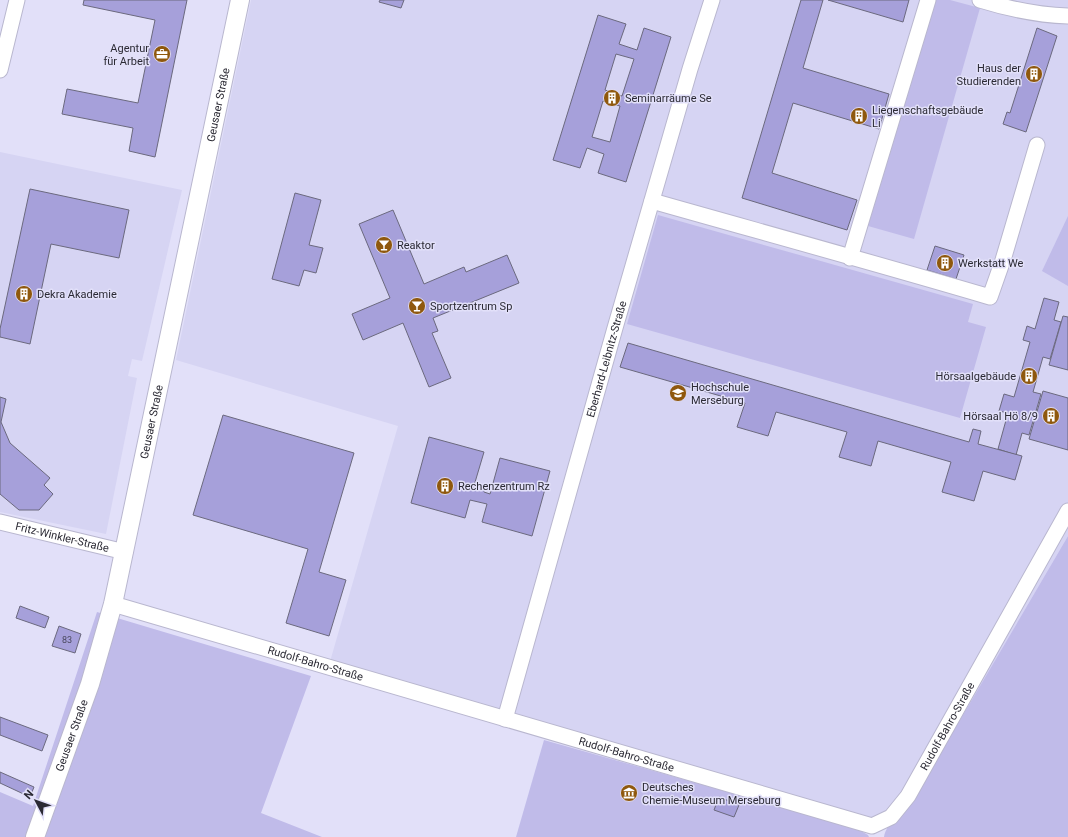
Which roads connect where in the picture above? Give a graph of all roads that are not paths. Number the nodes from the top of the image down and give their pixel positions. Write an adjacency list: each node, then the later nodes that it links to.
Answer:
1 (16, 0): 7 (street)
2 (240, 0): 13 (street, Geusaer Straße)
3 (712, 0): 9 (street, Eberhard-Leibnitz-Straße)
4 (928, 0): 10 (street)
5 (980, 0): 6 (street)
6 (1068, 16)
7 (0, 70)
8 (1037, 145): 10 (street)
9 (652, 201): 10 (street); 15 (street, Eberhard-Leibnitz-Straße)
10 (850, 258)
11 (1068, 511): 15 (street, Rudolf-Bahro-Straße)
12 (0, 522): 13 (street, Fritz-Winkler-Straße)
13 (125, 552): 14 (street, Geusaer Straße)
14 (114, 604): 15 (street, Rudolf-Bahro-Straße); 16 (street, Geusaer Straße)
15 (505, 719)
16 (35, 837)

